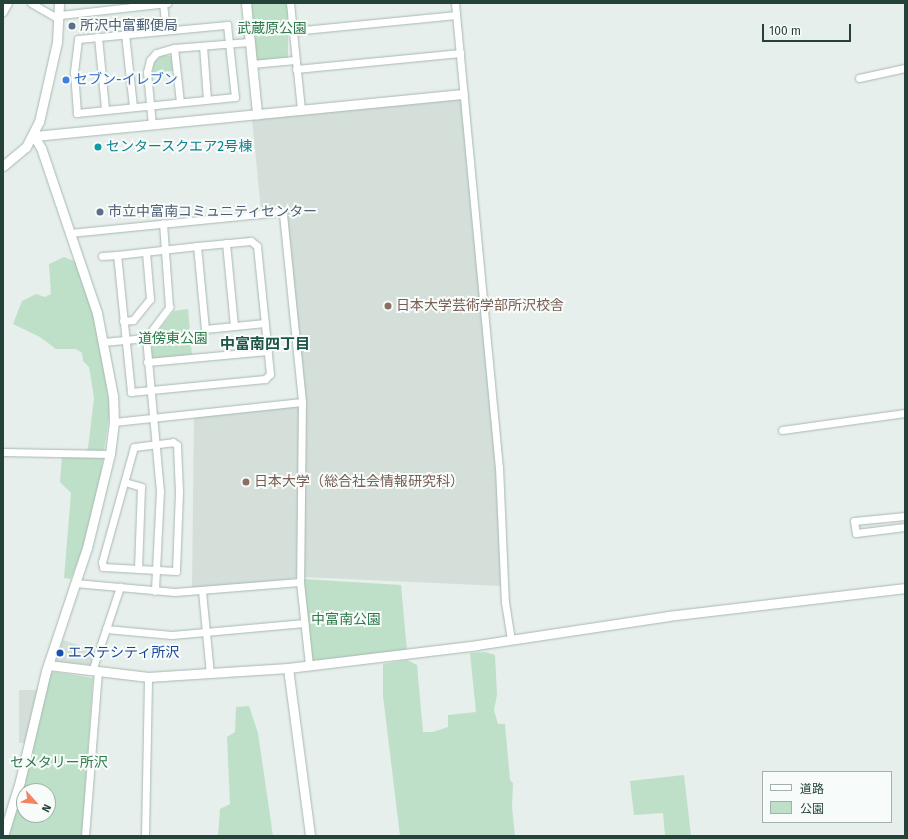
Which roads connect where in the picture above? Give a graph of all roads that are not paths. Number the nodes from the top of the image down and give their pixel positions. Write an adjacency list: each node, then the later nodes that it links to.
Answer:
1 (8, 3): 12 (street)
2 (31, 3): 14 (street)
3 (59, 3): 14 (street)
4 (91, 3): 11 (street)
5 (163, 3): 6 (street); 10 (street); 15 (street)
6 (167, 3)
7 (246, 3): 19 (street)
8 (290, 3): 16 (street)
9 (455, 3): 13 (street)
10 (122, 5): 11 (street)
11 (92, 11): 14 (street)
12 (3, 12)
13 (456, 15): 16 (street); 23 (street)
14 (60, 17): 38 (street)
15 (166, 30): 17 (street); 20 (street)
16 (293, 31): 24 (street)
17 (125, 34): 18 (street); 33 (street)
18 (98, 37): 34 (street); 34 (street)
19 (249, 42): 20 (street); 25 (street)
20 (230, 43): 21 (street); 30 (street)
21 (203, 46): 22 (street); 30 (street)
22 (174, 48): 31 (street); 32 (street)
23 (460, 53): 27 (street); 29 (street)
24 (295, 60): 25 (street); 27 (street)
25 (252, 64): 36 (street)
26 (905, 68): 28 (street)
27 (296, 70): 35 (street)
28 (859, 78)
29 (464, 94): 35 (street); 79 (street)
30 (207, 99): 31 (street)
31 (180, 102): 32 (street)
32 (150, 105): 33 (street); 37 (street)
33 (132, 106): 34 (street)
34 (105, 109)
35 (301, 110): 36 (street)
36 (257, 114): 37 (street)
37 (152, 125): 38 (street)
38 (34, 136): 39 (street); 41 (street)
39 (3, 166)
40 (163, 223): 41 (street); 44 (street); 57 (street)
41 (70, 233): 53 (street)
42 (226, 244): 43 (street); 49 (street); 50 (street)
43 (197, 246): 44 (street); 50 (street)
44 (165, 250): 45 (street); 51 (street)
45 (146, 252): 46 (street); 48 (street)
46 (117, 255): 47 (street); 48 (street)
47 (102, 256)
48 (123, 321): 52 (street)
49 (265, 323): 50 (street); 54 (street)
50 (234, 326)
51 (146, 338): 52 (street); 55 (street)
52 (125, 340): 53 (street); 56 (street)
53 (103, 342): 60 (street)
54 (268, 351): 55 (street); 56 (street)
55 (147, 362): 56 (street)
56 (150, 391): 59 (street)
57 (302, 402): 59 (street); 70 (street)
58 (905, 413): 61 (street)
59 (153, 417): 60 (street); 62 (street)
60 (114, 422): 64 (street)
61 (782, 430)
62 (156, 444): 65 (street); 69 (street); 69 (street)
63 (3, 452): 64 (street)
64 (110, 454): 71 (street)
65 (125, 482): 68 (street); 68 (street)
66 (905, 516): 67 (street)
67 (905, 527)
68 (138, 569): 69 (street)
69 (156, 571): 74 (street)
70 (300, 582): 75 (street); 76 (street)
71 (75, 583): 72 (street); 80 (street)
72 (120, 587): 74 (street); 77 (street)
73 (905, 588): 79 (street)
74 (155, 591): 75 (street)
75 (202, 591): 78 (street)
76 (304, 623): 78 (street); 81 (street)
77 (106, 629): 78 (street); 83 (street)
78 (206, 632): 84 (street)
79 (510, 640): 81 (street)
80 (48, 665): 83 (street); 86 (street)
81 (309, 665): 82 (street)
82 (288, 668): 84 (street); 89 (street)
83 (95, 672): 85 (street); 87 (street)
84 (210, 674): 85 (street)
85 (148, 677): 88 (street)
86 (3, 836)
87 (85, 836)
88 (145, 836)
89 (310, 836)

